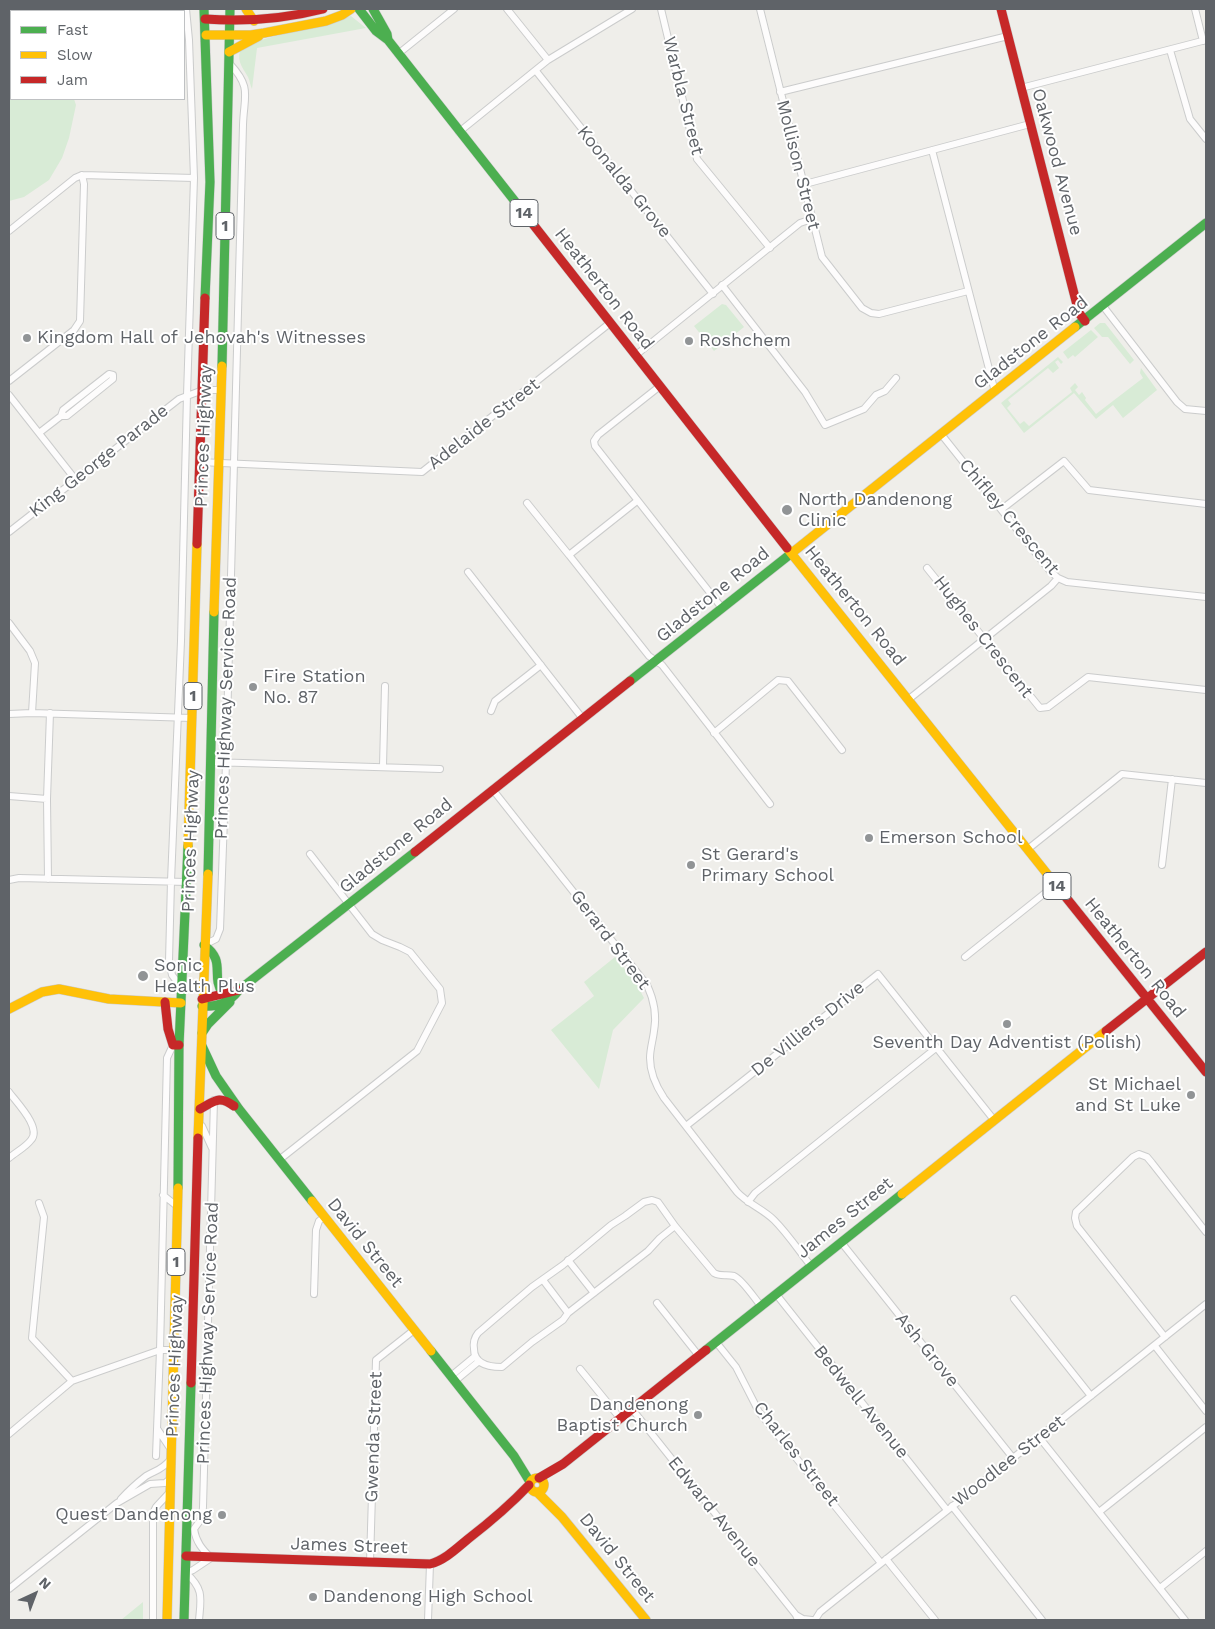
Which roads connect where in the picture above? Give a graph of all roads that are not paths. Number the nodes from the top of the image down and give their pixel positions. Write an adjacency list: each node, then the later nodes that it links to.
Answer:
1 (186, 9): 38 (street, Princes Highway)
2 (204, 9): 16 (main road, Princes Highway / 1)
3 (230, 9): 17 (main road, Princes Highway / 1)
4 (246, 9): 18 (main road)
5 (323, 9): 18 (main road)
6 (351, 9): 19 (main road)
7 (359, 9): 23 (main road, Heatherton Road / 14)
8 (373, 9): 23 (main road, Heatherton Road / 14)
9 (454, 9): 27 (street)
10 (507, 9): 28 (street)
11 (632, 9): 28 (street)
12 (661, 9): 43 (street, Warbla Street)
13 (760, 9): 32 (street, Mollison Street)
14 (1001, 9): 22 (main road, Oakwood Avenue)
15 (1195, 9): 24 (street)
16 (205, 19): 17 (main road); 20 (main road, Princes Highway / 1)
17 (230, 21): 18 (main road); 21 (main road, Princes Highway / 1)
18 (254, 21)
19 (264, 33): 21 (main road); 26 (main road)
20 (206, 35): 21 (main road); 54 (main road, Princes Highway / 1)
21 (230, 35): 26 (main road, Princes Highway / 1)
22 (1008, 36): 31 (main road, Oakwood Avenue); 32 (street)
23 (388, 40): 27 (main road, Heatherton Road / 14)
24 (1205, 41): 25 (street)
25 (1170, 50): 31 (street); 35 (street)
26 (229, 52): 29 (main road, Princes Highway / 1)
27 (398, 54): 34 (main road, Heatherton Road / 14)
28 (548, 60): 30 (street)
29 (229, 63): 55 (main road, Princes Highway / 1); 65 (street, Princes Highway)
30 (536, 71): 34 (street); 46 (street, Koonalda Grove)
31 (1021, 88): 33 (main road, Oakwood Avenue)
32 (780, 92): 39 (street, Mollison Street)
33 (1030, 124): 36 (street); 48 (main road, Oakwood Avenue)
34 (459, 132): 49 (main road, Heatherton Road / 14)
35 (1206, 139)
36 (932, 150): 39 (street); 45 (street)
37 (82, 175): 38 (street); 42 (street); 52 (street)
38 (194, 178): 58 (street, Princes Highway)
39 (804, 184): 40 (street, Mollison Street)
40 (812, 219): 43 (street); 45 (street, Mollison Street)
41 (1204, 229): 47 (main road, Gladstone Road)
42 (9, 231)
43 (770, 248): 44 (street)
44 (722, 285): 46 (street); 51 (street)
45 (968, 291): 56 (street)
46 (713, 294): 50 (street)
47 (1103, 306): 48 (main road, Gladstone Road); 59 (street)
48 (1085, 321): 56 (main road, Gladstone Road)
49 (610, 323): 50 (main road, Heatherton Road / 14); 65 (street, Adelaide Street)
50 (636, 355): 53 (main road, Heatherton Road / 14)
51 (896, 378)
52 (9, 381)
53 (660, 386): 67 (street); 72 (main road, Heatherton Road / 14)
54 (203, 390): 55 (street, King George Parade); 58 (street, King George Parade); 63 (main road, Princes Highway / 1)
55 (222, 390): 64 (main road, Princes Highway / 1)
56 (995, 392): 62 (main road, Gladstone Road)
57 (9, 394): 61 (street)
58 (187, 395): 66 (street, King George Parade); 81 (street, Princes Highway)
59 (1206, 412)
60 (60, 416): 60 (street); 61 (street)
61 (39, 433): 66 (street)
62 (941, 434): 70 (street, Chifley Crescent); 72 (main road, Gladstone Road)
63 (199, 462): 64 (street, Adelaide Street); 82 (main road, Princes Highway / 1)
64 (219, 463): 65 (street, Adelaide Street); 97 (main road, Princes Highway / 1)
65 (233, 464): 98 (street, Princes Highway Service Road)
66 (76, 479): 71 (street, King George Parade)
67 (637, 501): 73 (street); 78 (street)
68 (528, 503): 73 (street)
69 (1206, 504): 70 (street)
70 (1002, 509): 76 (street, Chifley Crescent)
71 (9, 532)
72 (791, 553): 78 (main road, Gladstone Road); 87 (main road, Heatherton Road / 14)
73 (569, 555): 83 (street)
74 (927, 568): 80 (street, Hughes Crescent)
75 (468, 572): 84 (street)
76 (1058, 578): 77 (street, Chifley Crescent); 80 (street)
77 (1206, 598)
78 (722, 608): 83 (main road, Gladstone Road)
79 (9, 623): 89 (street)
80 (984, 640): 86 (street, Hughes Crescent); 87 (street)
81 (181, 641): 82 (street); 92 (street, Princes Highway)
82 (194, 653): 93 (main road, Princes Highway / 1)
83 (656, 662): 94 (main road, Gladstone Road); 95 (street)
84 (541, 665): 88 (street); 94 (street)
85 (385, 686): 99 (street)
86 (1206, 690)
87 (909, 699): 107 (main road, Heatherton Road / 14)
88 (491, 711)
89 (32, 713): 90 (street); 91 (street)
90 (9, 714)
91 (50, 714): 92 (street); 105 (street)
92 (178, 717): 93 (street); 112 (street, Princes Highway)
93 (192, 718): 113 (main road, Princes Highway / 1)
94 (583, 718): 103 (main road, Gladstone Road)
95 (714, 733): 96 (street); 106 (street)
96 (842, 750)
97 (210, 762): 98 (street); 116 (main road, Princes Highway / 1)
98 (226, 763): 99 (street); 116 (street, Princes Highway Service Road)
99 (383, 766): 100 (street)
100 (440, 769)
101 (1172, 779): 102 (street); 107 (street); 109 (street)
102 (1206, 783)
103 (493, 790): 115 (main road, Gladstone Road); 138 (street, Gerard Street)
104 (9, 796): 105 (street)
105 (47, 799): 110 (street)
106 (770, 804)
107 (1028, 849): 114 (main road, Heatherton Road / 14)
108 (310, 854): 115 (street)
109 (1162, 865)
110 (48, 879): 111 (street); 112 (street)
111 (9, 880)
112 (171, 881): 113 (street); 119 (street, Princes Highway)
113 (187, 882): 119 (main road, Princes Highway / 1)
114 (1055, 884): 118 (street); 123 (main road, Heatherton Road / 14)
115 (349, 905): 120 (main road, Gladstone Road); 141 (street)
116 (204, 945): 121 (main road); 125 (main road, Princes Highway / 1)
117 (1206, 952): 123 (main road, James Street)
118 (965, 958)
119 (182, 988): 125 (main road, Princes Highway / 1)
120 (239, 990): 121 (main road, Gladstone Road); 122 (main road, Gladstone Road)
121 (223, 994): 125 (main road, Gladstone Road)
122 (233, 998): 125 (main road); 127 (main road, Gladstone Road)
123 (1147, 999): 131 (main road, Heatherton Road / 14); 137 (main road, James Street)
124 (165, 1002): 125 (main road); 126 (main road); 129 (main road)
125 (193, 1003): 127 (main road, Princes Highway / 1); 129 (main road, Princes Highway / 1)
126 (9, 1009)
127 (202, 1033): 128 (main road, Princes Highway / 1)
128 (201, 1043): 134 (main road, Princes Highway / 1); 135 (main road, David Street)
129 (176, 1045): 142 (street); 145 (main road, Princes Highway / 1)
130 (936, 1048): 137 (street, De Villiers Drive); 138 (street, De Villiers Drive); 143 (street)
131 (1206, 1072)
132 (9, 1092): 140 (street)
133 (214, 1100): 134 (main road); 135 (main road); 139 (street, Princes Highway Service Road)
134 (200, 1109): 136 (main road, Princes Highway / 1)
135 (238, 1109): 141 (main road, David Street)
136 (200, 1120): 139 (street); 180 (main road, Princes Highway / 1)
137 (994, 1120): 149 (main road, James Street)
138 (686, 1126): 143 (street, Gerard Street)
139 (213, 1151): 191 (street, Princes Highway Service Road)
140 (9, 1158)
141 (279, 1160): 146 (main road, David Street)
142 (163, 1195): 145 (street, Princes Highway Service Road); 165 (street)
143 (748, 1202): 151 (street, Gerard Street)
144 (39, 1203): 171 (street)
145 (178, 1207): 166 (main road, Princes Highway / 1)
146 (324, 1217): 154 (street); 161 (main road, David Street)
147 (675, 1226): 150 (street); 153 (street); 159 (street)
148 (1206, 1232): 162 (street)
149 (841, 1242): 151 (main road, James Street); 183 (street, Ash Grove)
150 (568, 1260): 152 (street); 153 (street)
151 (811, 1266): 155 (main road, James Street)
152 (543, 1280): 160 (street); 168 (street)
153 (594, 1293): 160 (street)
154 (314, 1294)
155 (776, 1294): 159 (main road, James Street); 189 (street, Bedwell Avenue)
156 (1014, 1299): 172 (street)
157 (657, 1303): 167 (street)
158 (1206, 1304): 162 (street, Woodlee Street)
159 (761, 1306): 163 (main road, James Street)
160 (568, 1313): 168 (street)
161 (414, 1330): 170 (main road, David Street); 197 (street, Gwenda Street)
162 (1166, 1337): 164 (street, Woodlee Street)
163 (716, 1342): 167 (main road, James Street); 196 (street, Charles Street)
164 (1155, 1346): 172 (street, Woodlee Street); 174 (street)
165 (160, 1350): 166 (street); 171 (street); 177 (street)
166 (174, 1350): 181 (main road, Princes Highway / 1)
167 (699, 1356): 173 (main road, James Street)
168 (477, 1360): 170 (street)
169 (580, 1369): 175 (street)
170 (453, 1379): 185 (main road, David Street)
171 (72, 1381): 178 (street)
172 (1091, 1396): 179 (street, Woodlee Street)
173 (632, 1409): 175 (main road, James Street); 202 (street, Edward Avenue)
174 (1206, 1411)
175 (620, 1418): 185 (main road, James Street)
176 (1206, 1427): 190 (street)
177 (158, 1430): 181 (street, Princes Highway Service Road); 182 (street)
178 (9, 1434)
179 (1040, 1437): 183 (street, Woodlee Street); 190 (street)
180 (189, 1453): 184 (main road); 188 (main road, Princes Highway / 1)
181 (171, 1454): 184 (main road, Princes Highway / 1); 186 (street)
182 (156, 1456)
183 (1013, 1458): 189 (street, Woodlee Street)
184 (170, 1479): 186 (street); 187 (main road, Princes Highway / 1)
185 (537, 1485): 198 (main road, James Street); 208 (main road, David Street)
186 (132, 1492): 201 (street)
187 (170, 1492): 193 (main road, Princes Highway / 1); 203 (street)
188 (188, 1508): 191 (street); 194 (main road, Princes Highway / 1)
189 (950, 1508): 196 (street, Woodlee Street); 212 (street, Bedwell Avenue)
190 (1099, 1512): 200 (street)
191 (194, 1529): 195 (street)
192 (1206, 1551): 200 (street)
193 (168, 1556): 194 (main road, James Street); 204 (main road, Princes Highway / 1)
194 (186, 1556): 195 (main road, James Street); 199 (main road, Princes Highway / 1)
195 (211, 1558): 197 (main road, James Street); 199 (street)
196 (884, 1561): 210 (street, Woodlee Street); 211 (street, Charles Street)
197 (370, 1562): 198 (main road, James Street)
198 (430, 1564): 207 (street)
199 (186, 1573): 205 (main road, Princes Highway / 1); 206 (street)
200 (1160, 1588): 213 (street)
201 (9, 1589)
202 (797, 1618): 209 (street, Edward Avenue)
203 (153, 1620)
204 (168, 1620)
205 (184, 1620)
206 (199, 1620)
207 (428, 1620)
208 (646, 1620)
209 (812, 1620)
210 (816, 1620)
211 (935, 1620)
212 (1042, 1620)
213 (1185, 1620)

